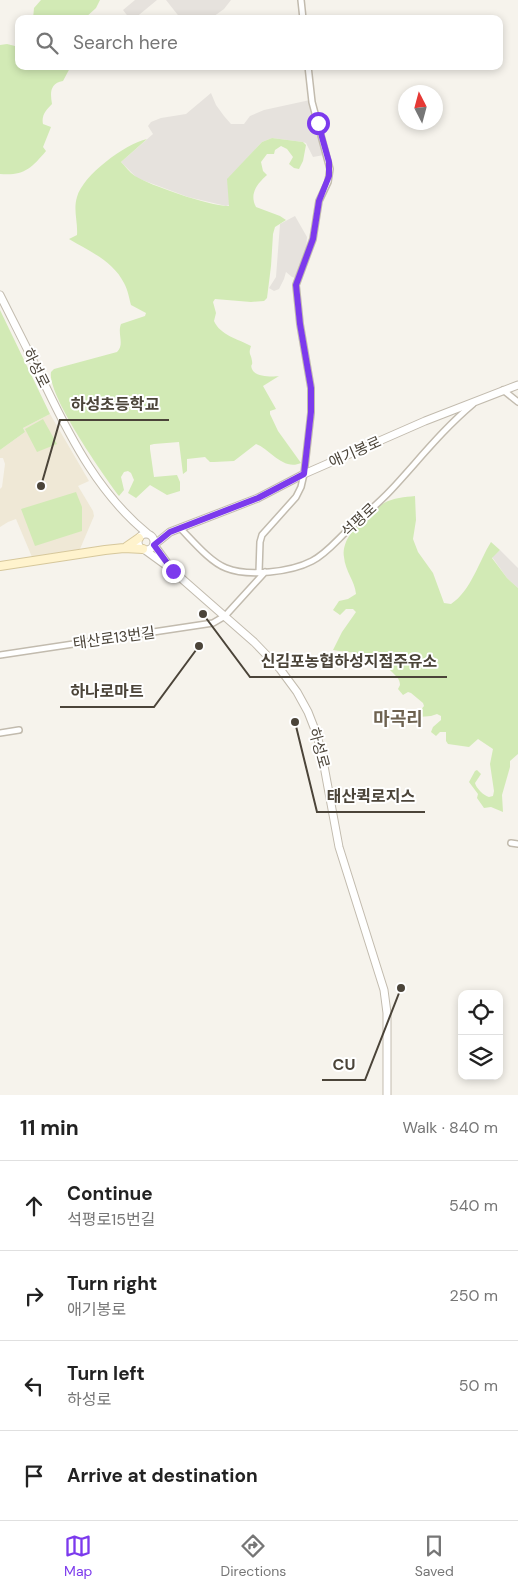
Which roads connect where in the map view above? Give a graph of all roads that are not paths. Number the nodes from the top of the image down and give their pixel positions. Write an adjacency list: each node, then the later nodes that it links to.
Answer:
1 (301, 0): 2 (street)
2 (303, 15)
3 (308, 70): 9 (street)
4 (0, 294): 10 (street, 하성로)
5 (518, 384): 6 (street, 석평로)
6 (503, 390): 7 (street, 석평로); 8 (street)
7 (476, 401): 9 (street, 애기봉로); 20 (street, 석평로)
8 (518, 402)
9 (304, 474): 11 (street, 애기봉로); 20 (street)
10 (128, 517): 13 (street, 하성로); 14 (street)
11 (180, 528): 12 (street, 애기봉로); 20 (street, 석평로)
12 (170, 532): 13 (street); 15 (street, 애기봉로)
13 (149, 534): 14 (street); 15 (street)
14 (139, 538): 16 (main road); 17 (street)
15 (154, 545): 17 (street); 19 (street, 하성로)
16 (124, 548): 17 (main road); 18 (main road)
17 (144, 550): 19 (street)
18 (0, 566)
19 (173, 571): 21 (street, 하성로)
20 (262, 572): 21 (street)
21 (225, 616): 22 (street, 태산로13번길); 27 (street, 하성로)
22 (0, 655)
23 (19, 730): 24 (street)
24 (0, 733)
25 (511, 842): 26 (street)
26 (518, 844)
27 (387, 1095)

